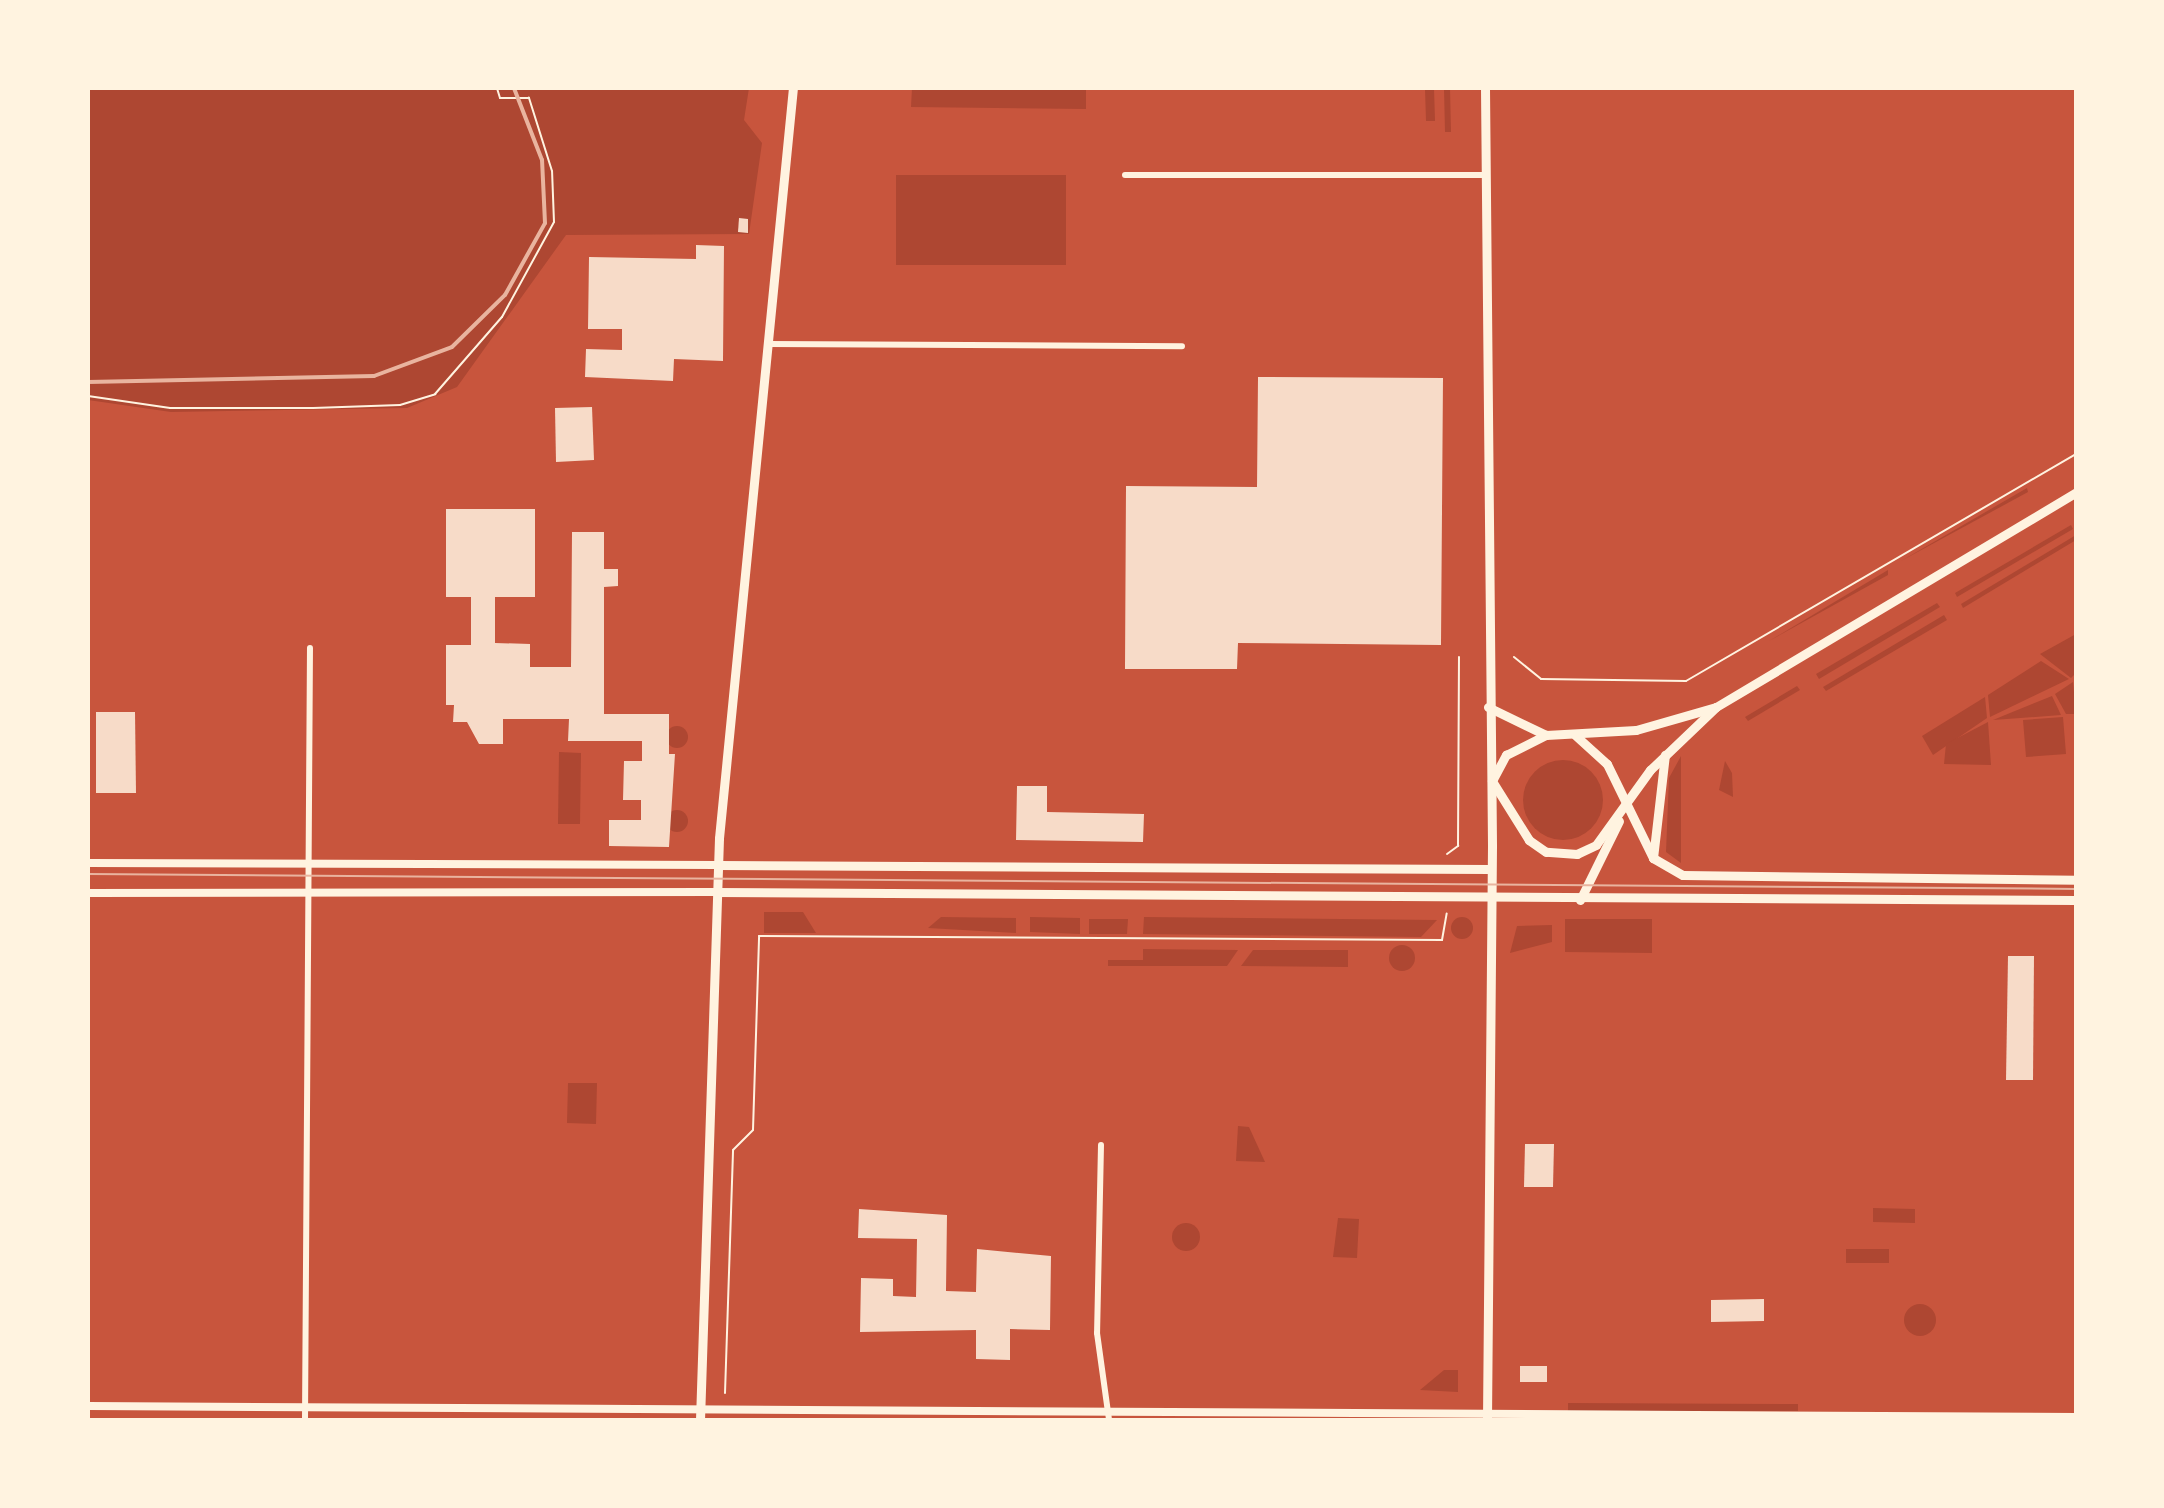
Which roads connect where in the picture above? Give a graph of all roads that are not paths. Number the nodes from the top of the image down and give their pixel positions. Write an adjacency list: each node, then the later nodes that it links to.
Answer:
1 (793, 88): 5 (main road)
2 (1485, 88): 4 (main road)
3 (1125, 175): 4 (street)
4 (1485, 175): 9 (main road)
5 (768, 344): 6 (street); 19 (main road)
6 (1182, 346)
7 (2076, 492): 10 (main road)
8 (310, 648): 18 (street)
9 (1488, 707): 11 (main road); 14 (main road)
10 (1716, 707): 12 (main road); 13 (main road)
11 (1546, 735): 12 (main road); 14 (main road)
12 (1575, 735): 15 (main road)
13 (1665, 755): 15 (main road); 16 (main road)
14 (1492, 781): 15 (main road); 20 (main road)
15 (1624, 809): 16 (main road); 26 (main road)
16 (1653, 858): 21 (main road)
17 (88, 863): 18 (street)
18 (309, 864): 19 (street); 24 (street)
19 (718, 865): 20 (main road); 22 (main road)
20 (1490, 869): 25 (main road)
21 (2076, 880)
22 (716, 892): 24 (street); 25 (main road); 31 (main road)
23 (88, 893): 24 (street)
24 (305, 897): 30 (street)
25 (1489, 898): 26 (main road); 34 (main road)
26 (1580, 900): 27 (main road)
27 (2076, 900)
28 (1101, 1145): 33 (street)
29 (88, 1406): 30 (street)
30 (305, 1407): 31 (street); 35 (street)
31 (700, 1416): 33 (street)
32 (2076, 1417): 34 (street)
33 (1109, 1418): 34 (street)
34 (1487, 1419)
35 (305, 1420)

